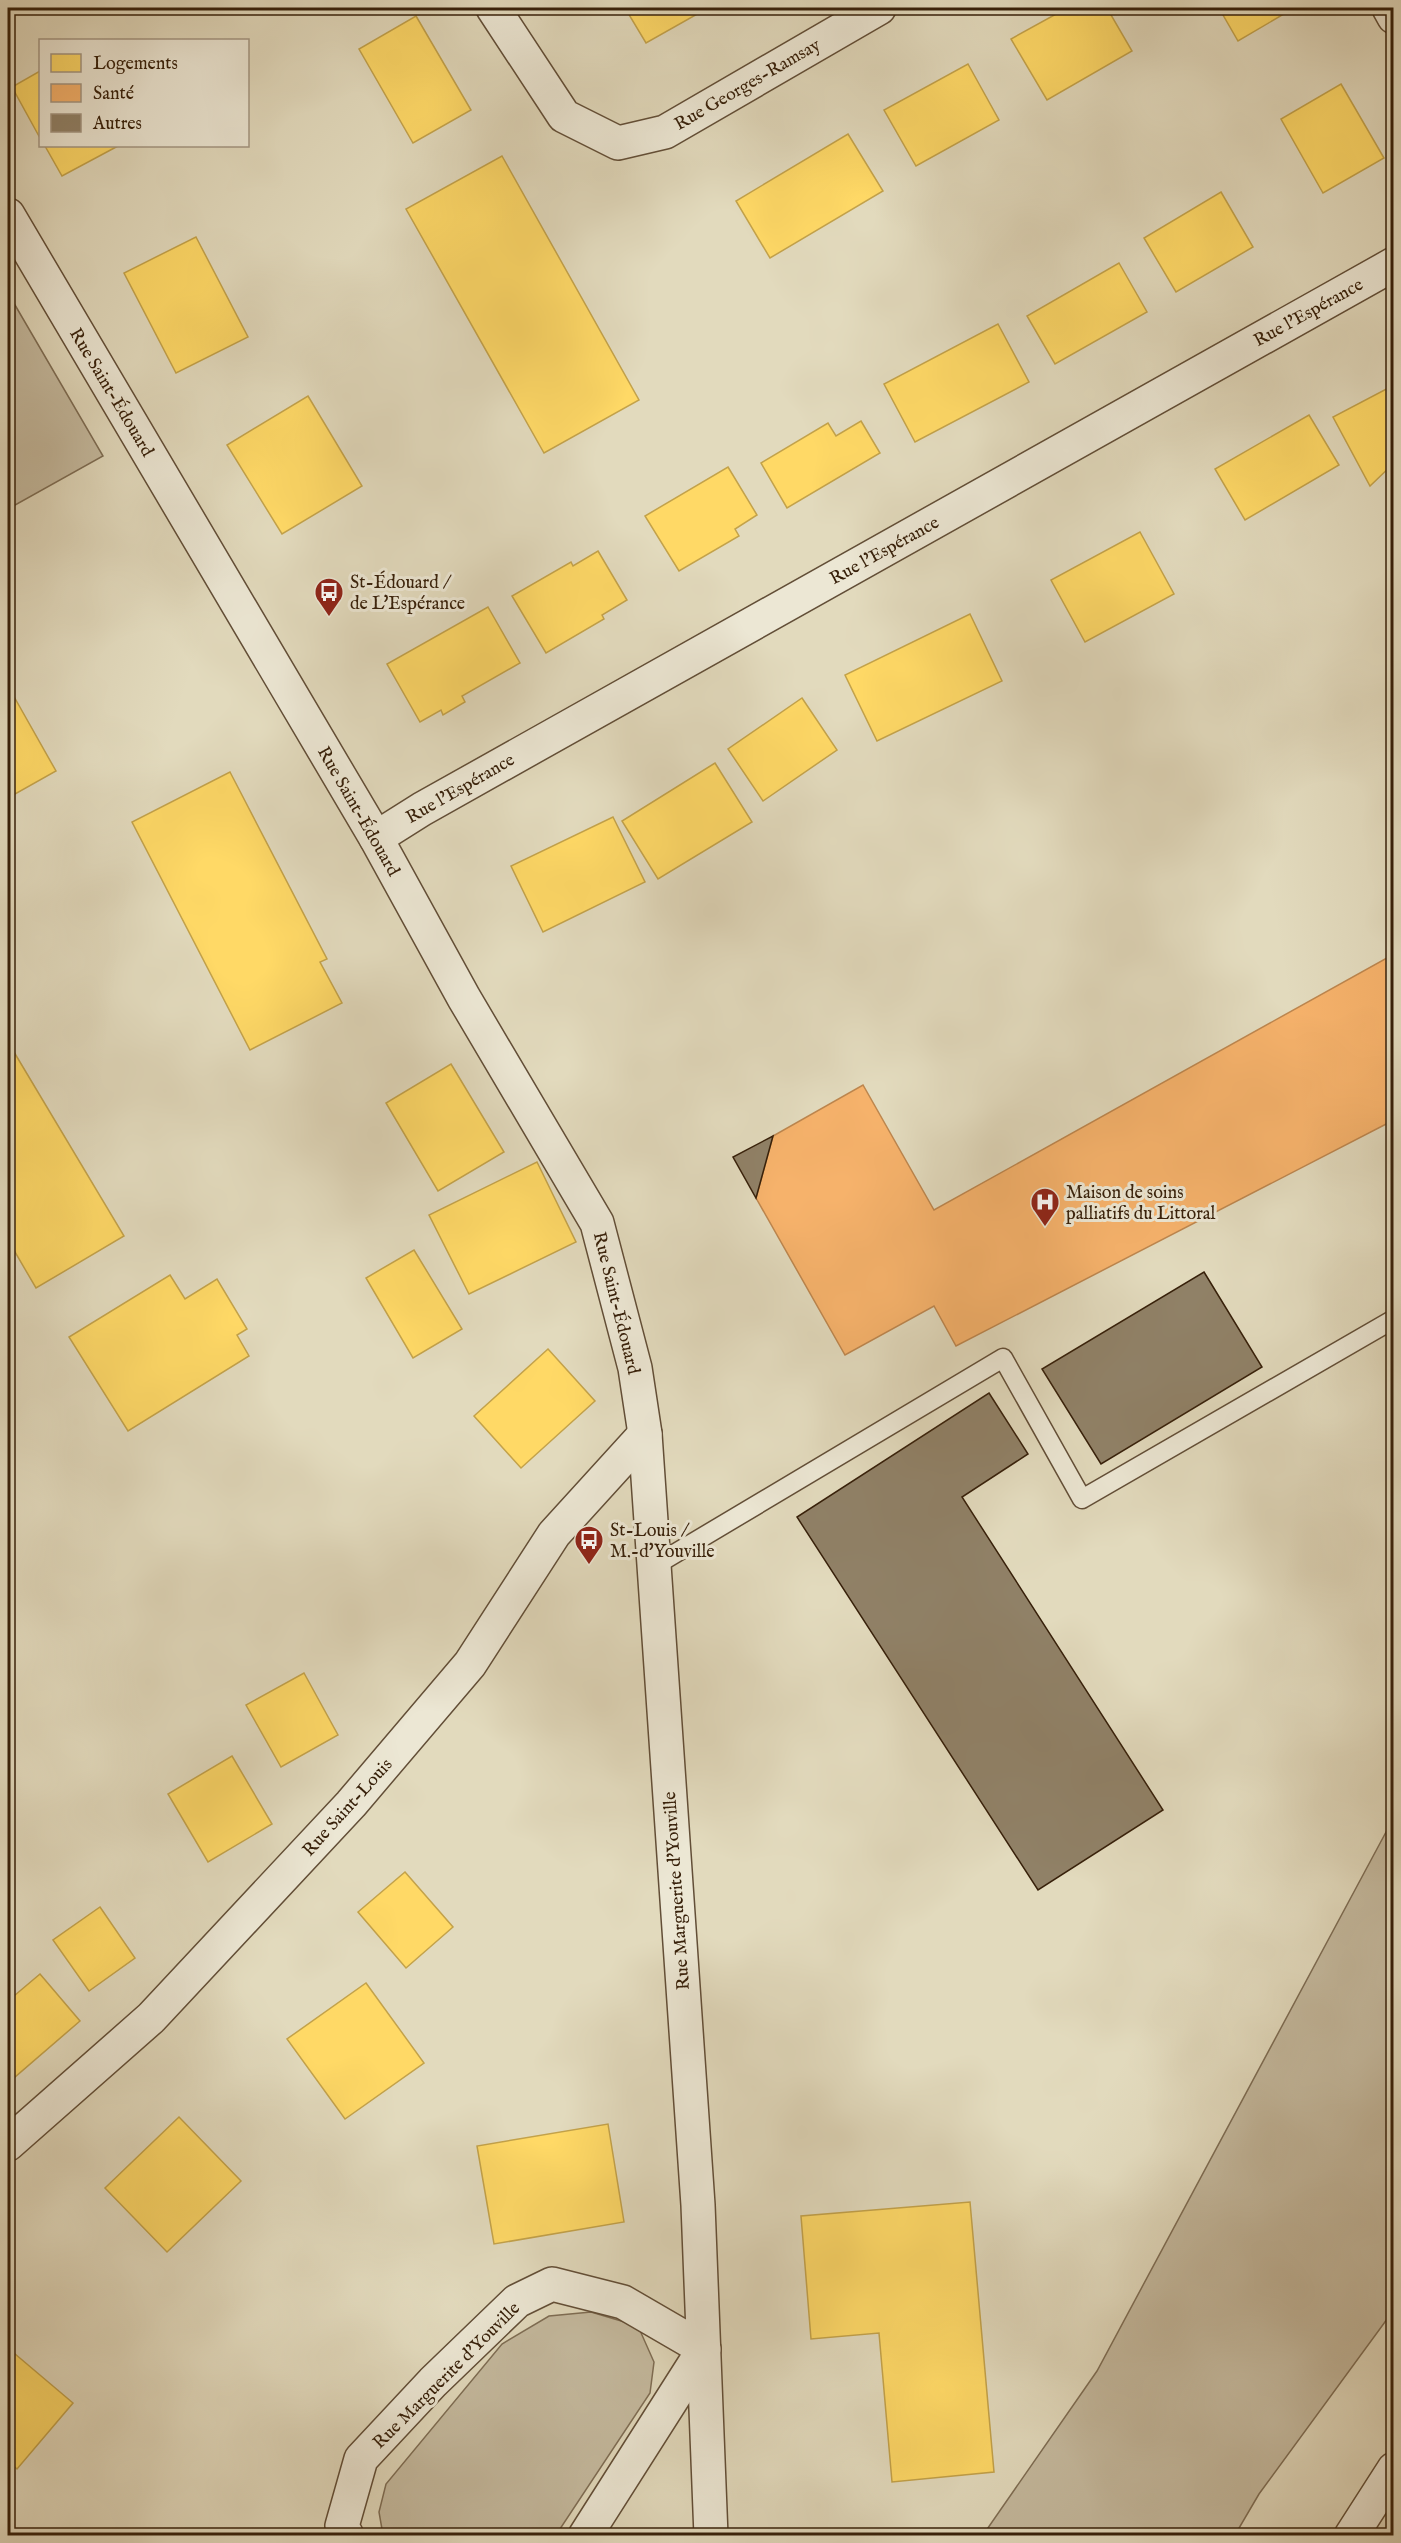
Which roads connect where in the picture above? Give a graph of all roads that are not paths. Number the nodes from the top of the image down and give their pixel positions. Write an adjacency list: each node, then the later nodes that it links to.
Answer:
1 (493, 8): 2 (street, Rue Georges-Ramsay)
2 (879, 8)
3 (1389, 8): 4 (street)
4 (1394, 16)
5 (8, 215): 7 (street, Rue Saint-Édouard)
6 (1394, 264): 7 (street, Rue l'Espérance)
7 (376, 838): 9 (street, Rue Saint-Édouard)
8 (1394, 1319): 10 (lane)
9 (645, 1434): 10 (street, Rue Marguerite d'Youville); 11 (street, Rue Saint-Louis)
10 (654, 1566): 12 (street, Rue Marguerite d'Youville)
11 (8, 2144)
12 (704, 2349): 14 (street, Rue Marguerite d'Youville); 15 (street); 16 (street, Rue Marguerite d'Youville)
13 (1394, 2469): 17 (street)
14 (347, 2535)
15 (585, 2535)
16 (711, 2535)
17 (1350, 2535)

